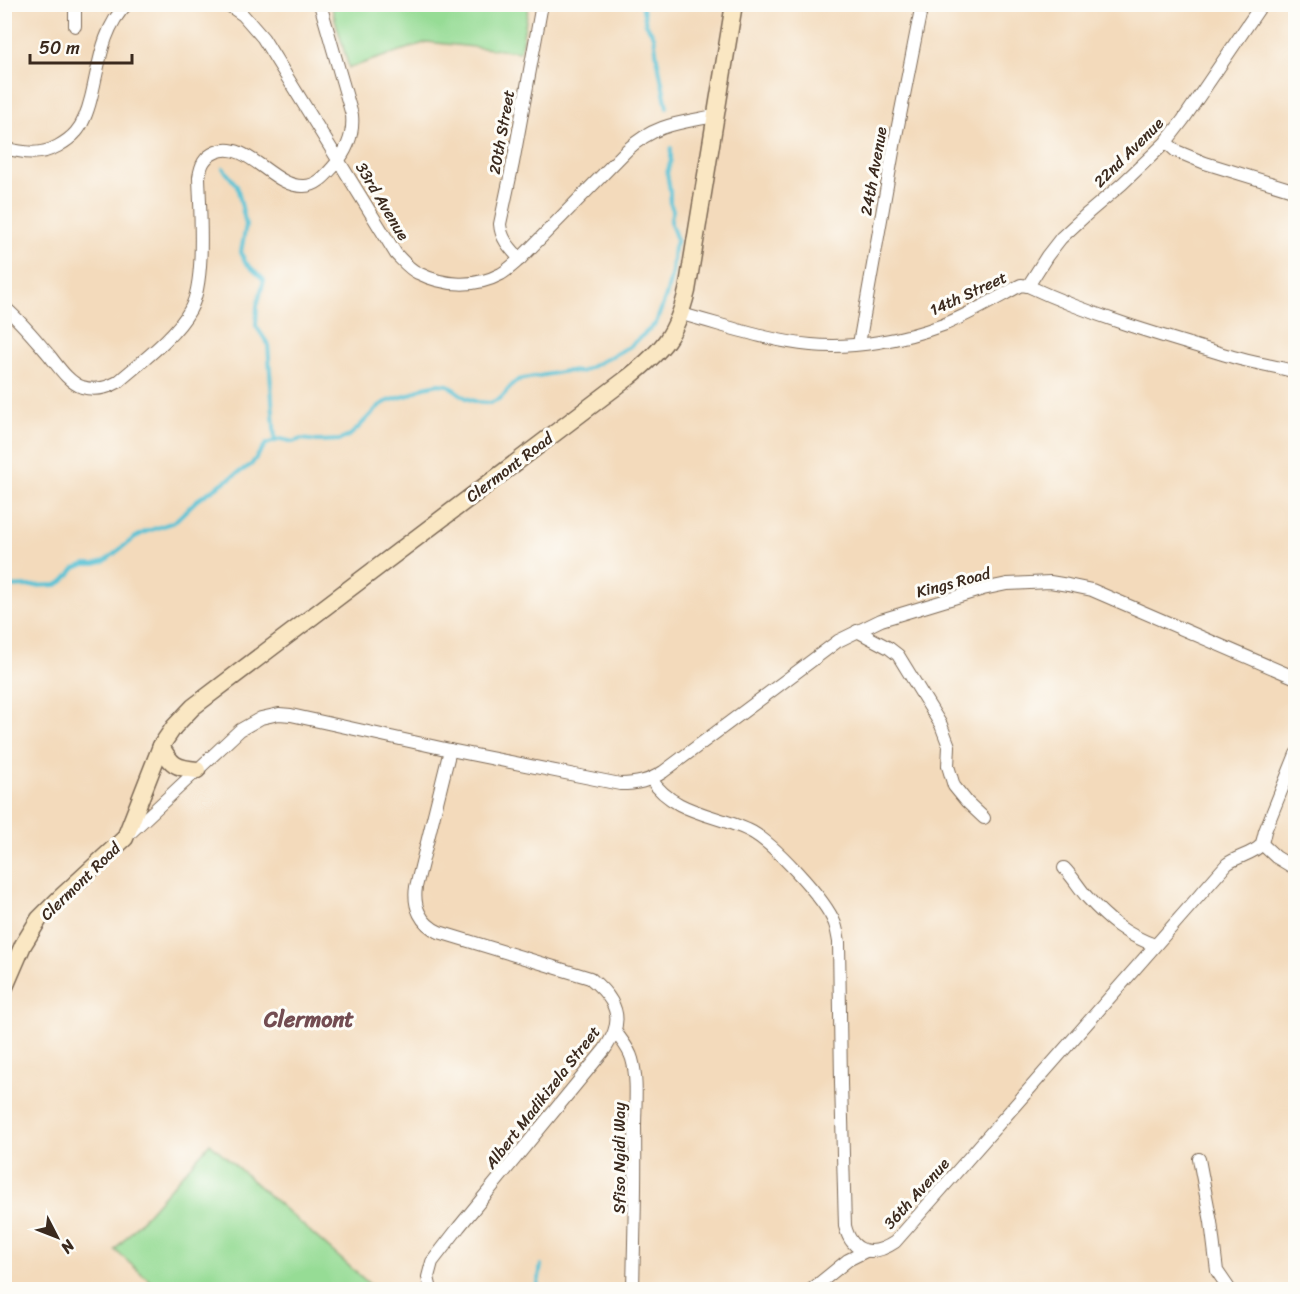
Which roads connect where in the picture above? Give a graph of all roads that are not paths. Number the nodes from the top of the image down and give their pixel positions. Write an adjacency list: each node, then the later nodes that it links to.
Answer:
1 (75, 4): 9 (street)
2 (127, 4): 12 (street)
3 (227, 4): 13 (street)
4 (320, 4): 13 (street)
5 (542, 4): 15 (street, 20th Street)
6 (734, 4): 10 (street, Clermont Road)
7 (922, 4): 19 (street, 24th Avenue)
8 (1262, 4): 11 (street, 22nd Avenue)
9 (75, 26)
10 (715, 116): 15 (street, 33rd Avenue); 18 (street, Clermont Road)
11 (1166, 142): 14 (street); 16 (street, 22nd Avenue)
12 (4, 148)
13 (339, 159): 15 (street, 33rd Avenue); 17 (street, 33rd Avenue)
14 (1296, 191)
15 (520, 259)
16 (1028, 286): 19 (street, 14th Street); 20 (street, 14th Street)
17 (4, 308)
18 (681, 314): 19 (street, 14th Street); 23 (street, Clermont Road)
19 (859, 344)
20 (1296, 372)
21 (857, 631): 22 (street, Kings Road); 27 (street, Kings Road); 28 (street)
22 (1296, 678)
23 (161, 746): 26 (street); 29 (street, Clermont Road)
24 (450, 750): 26 (street, Clermont Road); 27 (street, Clermont Road); 35 (street, Albert Madikizela Street)
25 (1296, 754): 30 (street)
26 (197, 770): 29 (street, Clermont Road)
27 (651, 779): 37 (street)
28 (984, 818)
29 (125, 838): 34 (street, Clermont Road)
30 (1262, 844): 32 (street); 33 (street, 36th Avenue)
31 (1064, 868): 33 (street)
32 (1296, 869)
33 (1155, 945): 37 (street, 36th Avenue)
34 (4, 989)
35 (615, 1031): 38 (street, Albert Madikizela Street); 39 (street, Sfiso Ngidi Way)
36 (1199, 1159): 41 (street)
37 (866, 1251): 40 (street, 36th Avenue)
38 (431, 1290)
39 (633, 1290)
40 (812, 1290)
41 (1230, 1290)

